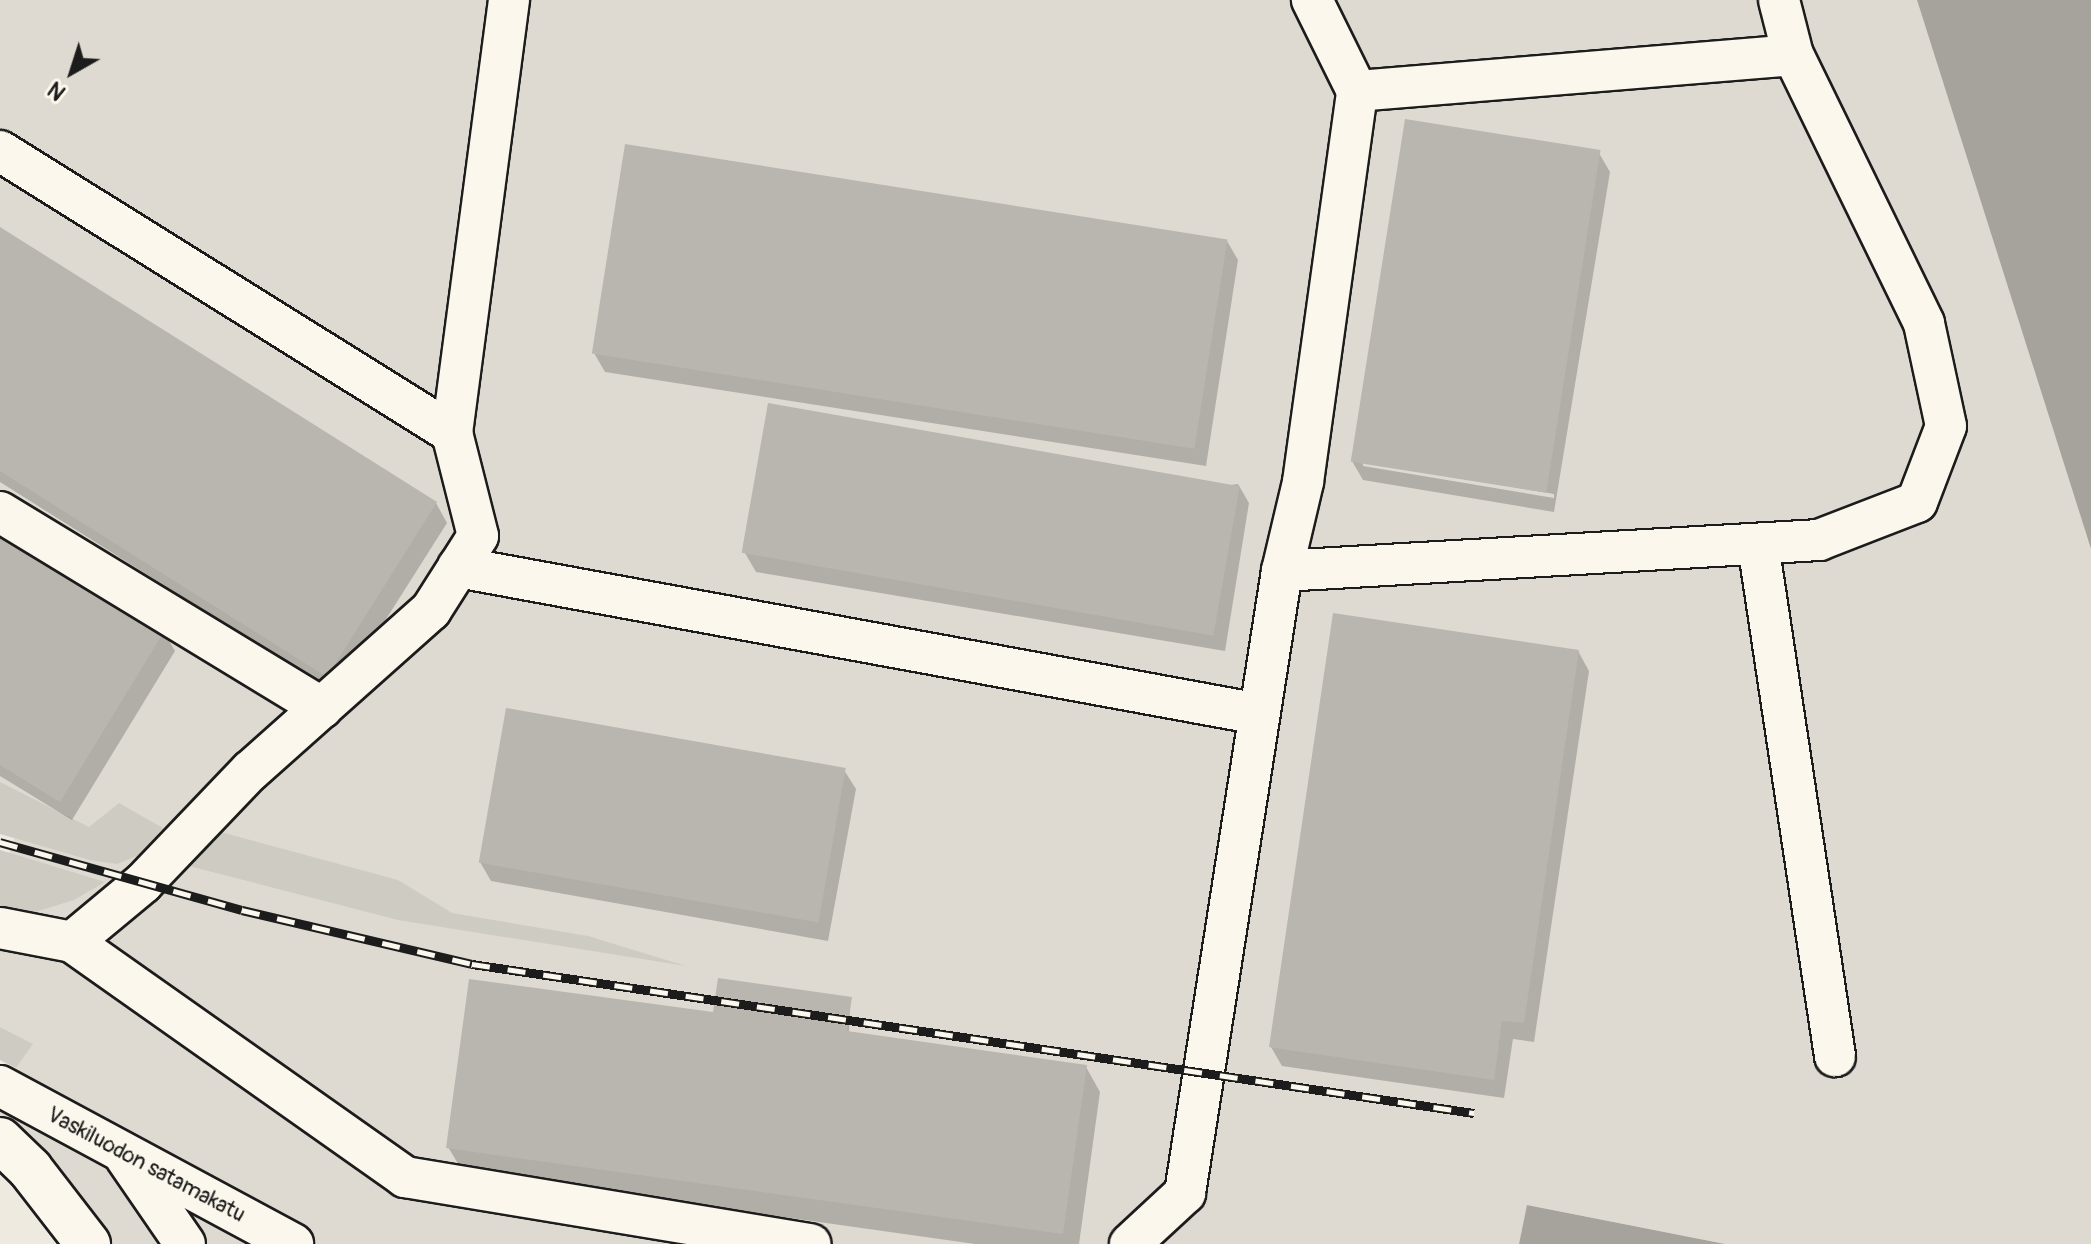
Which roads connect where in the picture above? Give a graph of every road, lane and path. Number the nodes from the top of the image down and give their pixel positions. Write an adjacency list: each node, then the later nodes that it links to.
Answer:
1 (509, 0): 7 (lane)
2 (1312, 0): 5 (lane)
3 (1779, 0): 4 (lane)
4 (1793, 55): 5 (lane); 9 (lane)
5 (1357, 91): 11 (lane)
6 (0, 151): 7 (lane)
7 (452, 433): 10 (lane)
8 (0, 512): 12 (lane)
9 (1758, 544): 11 (lane); 16 (lane)
10 (458, 567): 12 (lane); 13 (lane)
11 (1282, 571): 13 (lane)
12 (322, 708): 15 (lane)
13 (1259, 714): 25 (lane)
14 (0, 928): 15 (lane)
15 (72, 942): 20 (lane)
16 (1835, 1056)
17 (0, 1086): 19 (lane, Vaskiluodon satamakatu)
18 (0, 1140): 21 (main road)
19 (124, 1156): 22 (lane); 23 (lane, Vaskiluodon satamakatu)
20 (629, 1230): 24 (lane)
21 (88, 1244)
22 (185, 1244)
23 (293, 1244)
24 (810, 1244)
25 (1130, 1244)

